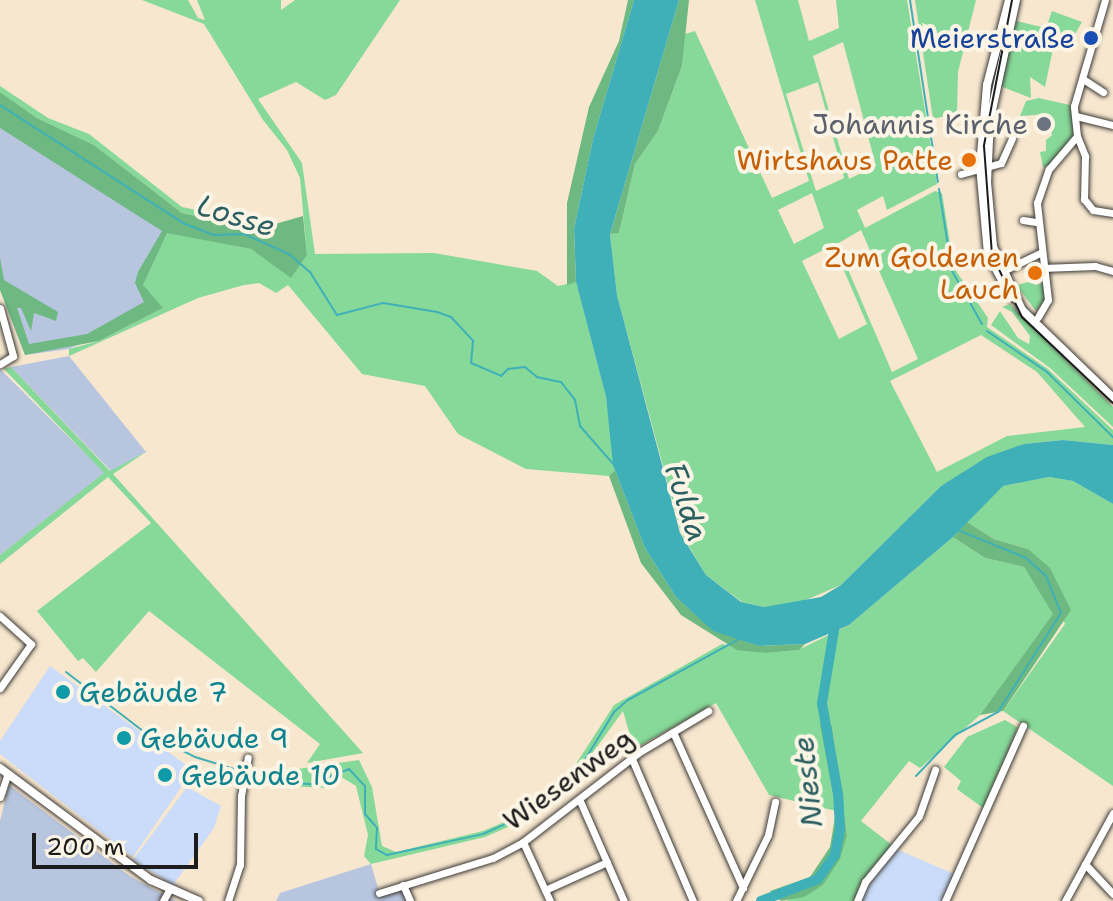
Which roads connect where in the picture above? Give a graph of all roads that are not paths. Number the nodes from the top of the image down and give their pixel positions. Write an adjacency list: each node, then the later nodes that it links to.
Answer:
1 (1009, 0): 10 (main road)
2 (1016, 0): 10 (main road)
3 (1105, 0): 4 (street)
4 (1083, 79): 5 (street); 6 (street)
5 (1103, 92)
6 (1076, 116): 7 (street); 8 (street)
7 (1113, 125)
8 (1077, 136): 12 (street); 14 (street)
9 (1012, 138): 10 (street)
10 (983, 165): 11 (street); 22 (main road)
11 (961, 174)
12 (1113, 213)
13 (1023, 220): 14 (street)
14 (1036, 222): 15 (street)
15 (1040, 253): 16 (street); 17 (street)
16 (1042, 268): 18 (street); 20 (street)
17 (1007, 269)
18 (1113, 271)
19 (0, 308): 21 (street)
20 (1038, 317)
21 (1, 364)
22 (1113, 398)
23 (0, 616): 24 (street)
24 (0, 688)
25 (708, 711): 27 (street, Wiesenweg)
26 (1023, 726): 54 (street)
27 (673, 732): 28 (street, Wiesenweg); 40 (street)
28 (632, 759): 33 (street, Wiesenweg); 45 (street)
29 (248, 761): 48 (street)
30 (935, 770): 53 (street)
31 (4, 771): 32 (street); 41 (main road)
32 (0, 797)
33 (580, 801): 36 (street, Wiesenweg); 37 (street)
34 (775, 802): 40 (street)
35 (1113, 813): 38 (street)
36 (523, 842): 39 (street, Wiesenweg); 42 (street)
37 (607, 862): 42 (street); 51 (street)
38 (1085, 864): 44 (street); 55 (street)
39 (403, 885): 43 (street, Wiesenweg); 49 (street)
40 (743, 888): 52 (street)
41 (169, 890): 46 (street); 47 (main road)
42 (545, 890): 50 (street)
43 (379, 893)
44 (1113, 894)
45 (691, 900)
46 (163, 901)
47 (199, 901)
48 (228, 901)
49 (410, 901)
50 (550, 901)
51 (624, 901)
52 (736, 901)
53 (857, 901)
54 (945, 901)
55 (1065, 901)

